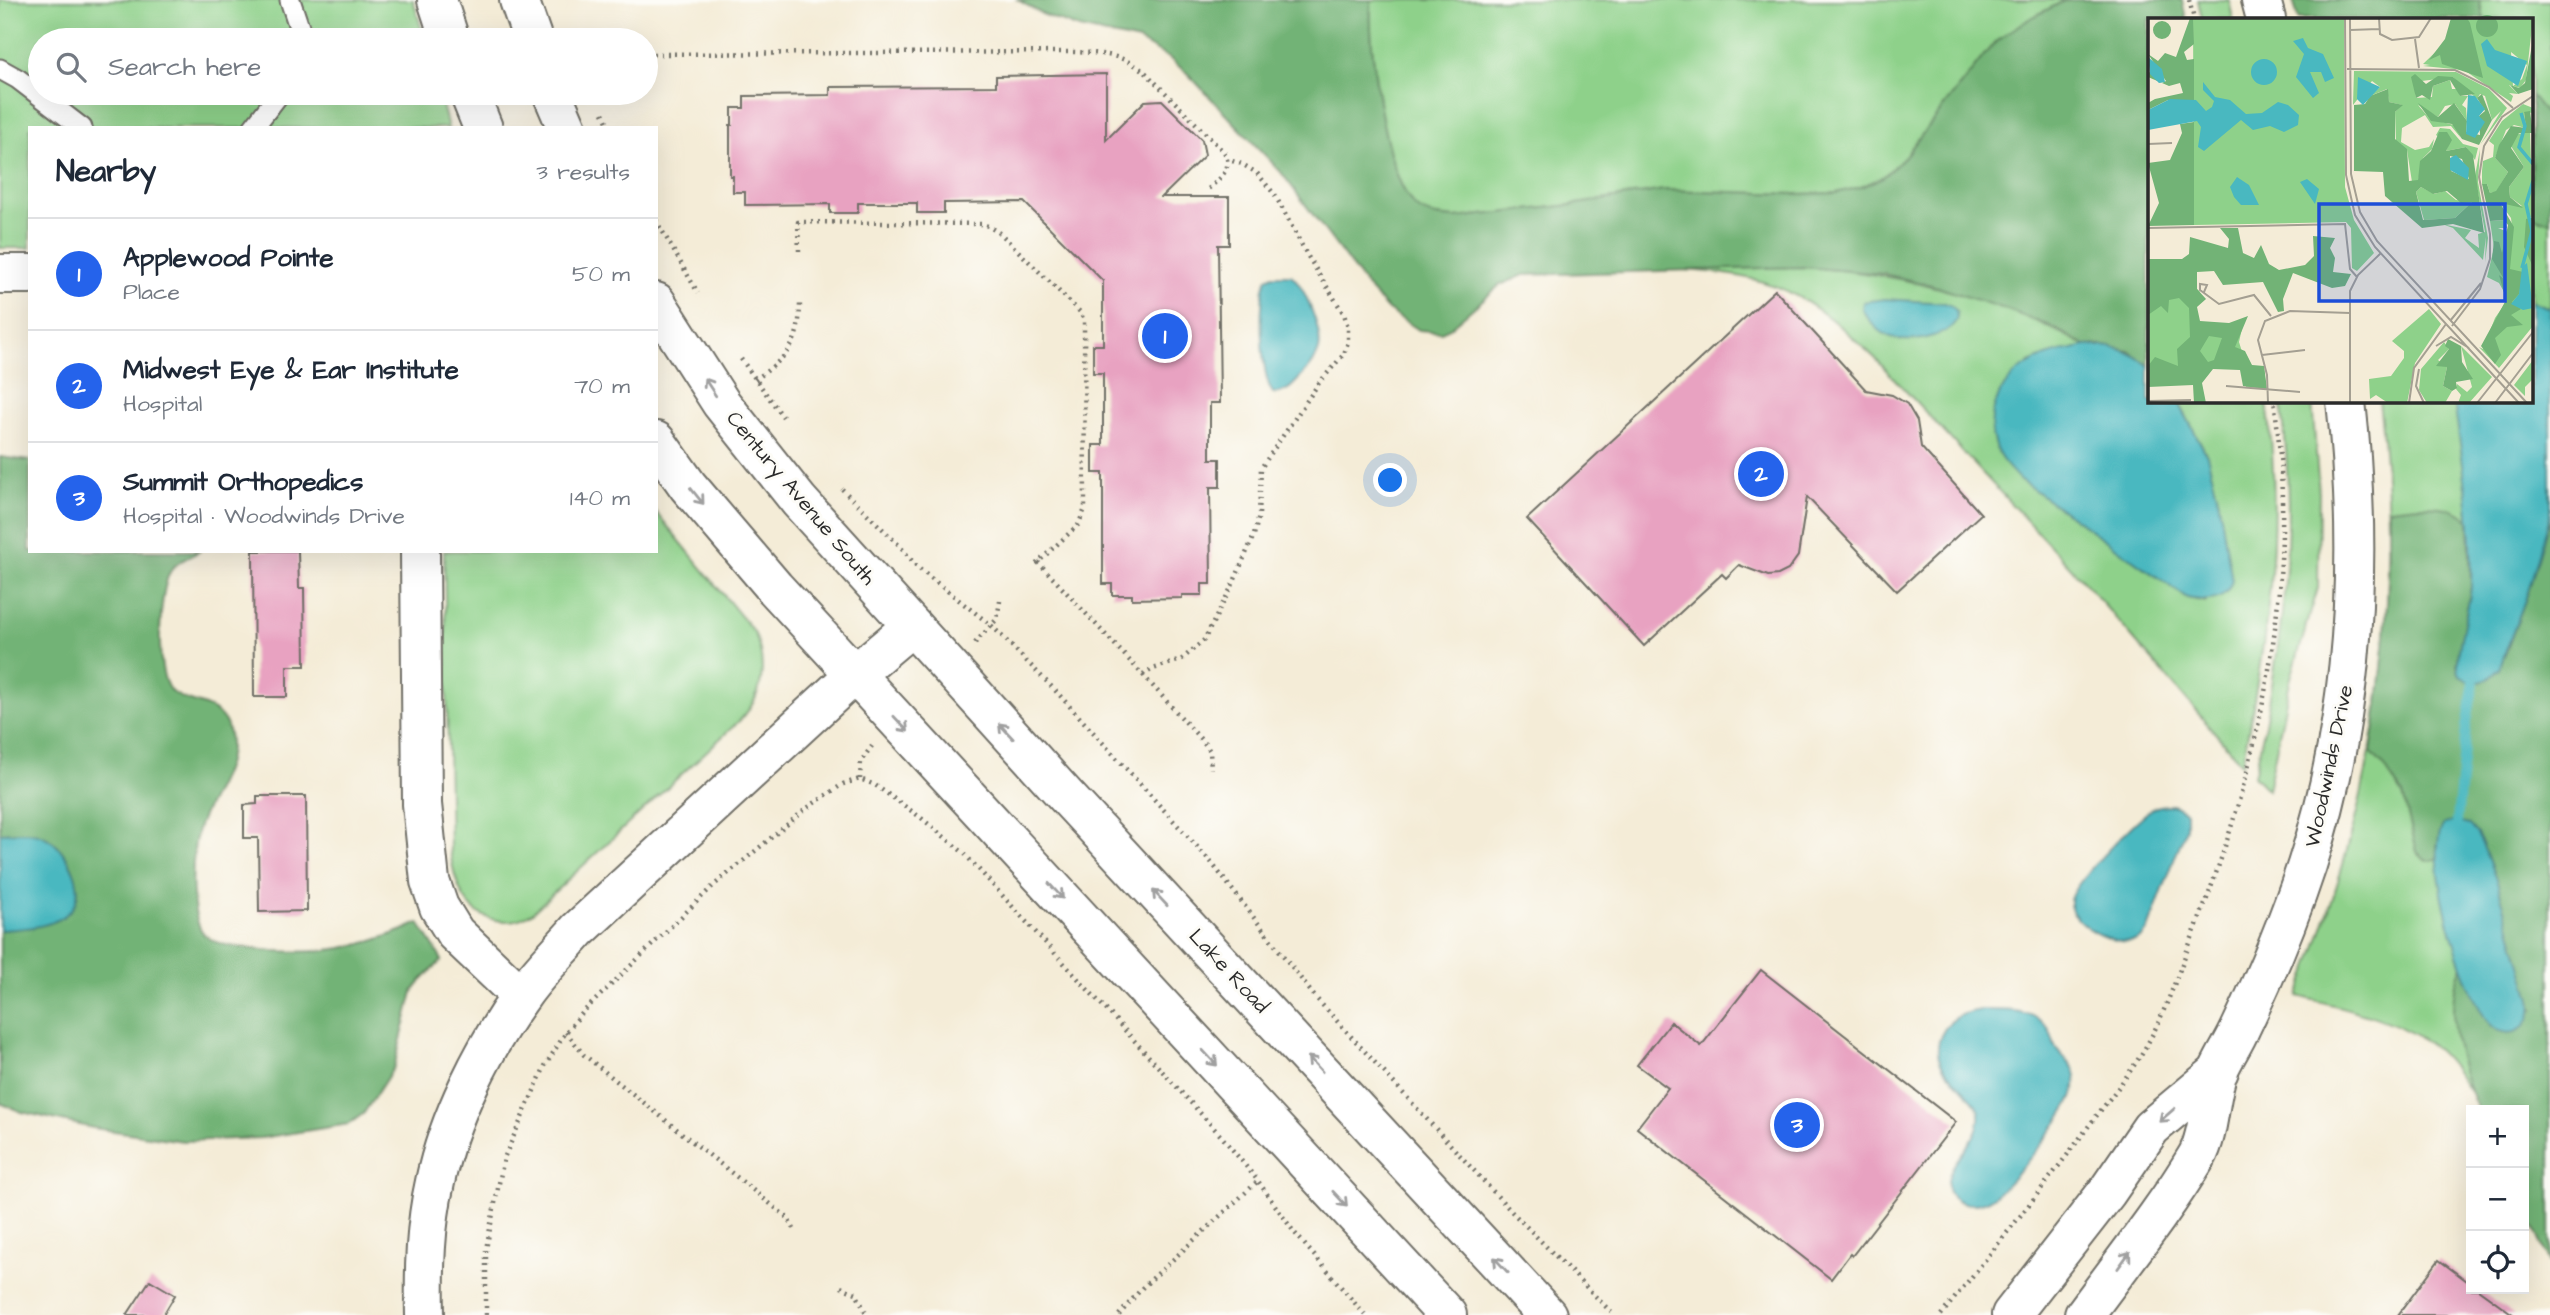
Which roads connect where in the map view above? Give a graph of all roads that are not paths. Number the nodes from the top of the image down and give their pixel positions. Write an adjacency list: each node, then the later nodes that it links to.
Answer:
1 (290, 0): 6 (lane)
2 (437, 0): 7 (street)
3 (519, 0): 8 (street)
4 (2261, 0): 5 (street)
5 (2266, 18)
6 (299, 28)
7 (446, 28)
8 (529, 28)
9 (0, 69): 10 (lane)
10 (28, 87)
11 (52, 105): 15 (lane)
12 (271, 105): 16 (lane)
13 (474, 105): 17 (street)
14 (557, 105): 18 (street)
15 (79, 126)
16 (255, 126)
17 (482, 126)
18 (566, 126)
19 (28, 274): 20 (street)
20 (0, 275)
21 (658, 305): 25 (street, Century Avenue South, one-way to 21)
22 (2346, 402): 28 (street, Woodwinds Drive)
23 (658, 444): 26 (street, one-way to 26)
24 (420, 553): 27 (street)
25 (912, 626): 26 (street); 31 (street, Lake Road, one-way to 25)
26 (855, 674): 27 (street); 30 (street, one-way to 30)
27 (521, 996): 29 (street)
28 (2219, 1071): 32 (street, Woodwinds Drive, one-way to 32); 33 (street, Woodwinds Drive, one-way to 28)
29 (425, 1315)
30 (1447, 1315)
31 (1547, 1315)
32 (2011, 1315)
33 (2084, 1315)

